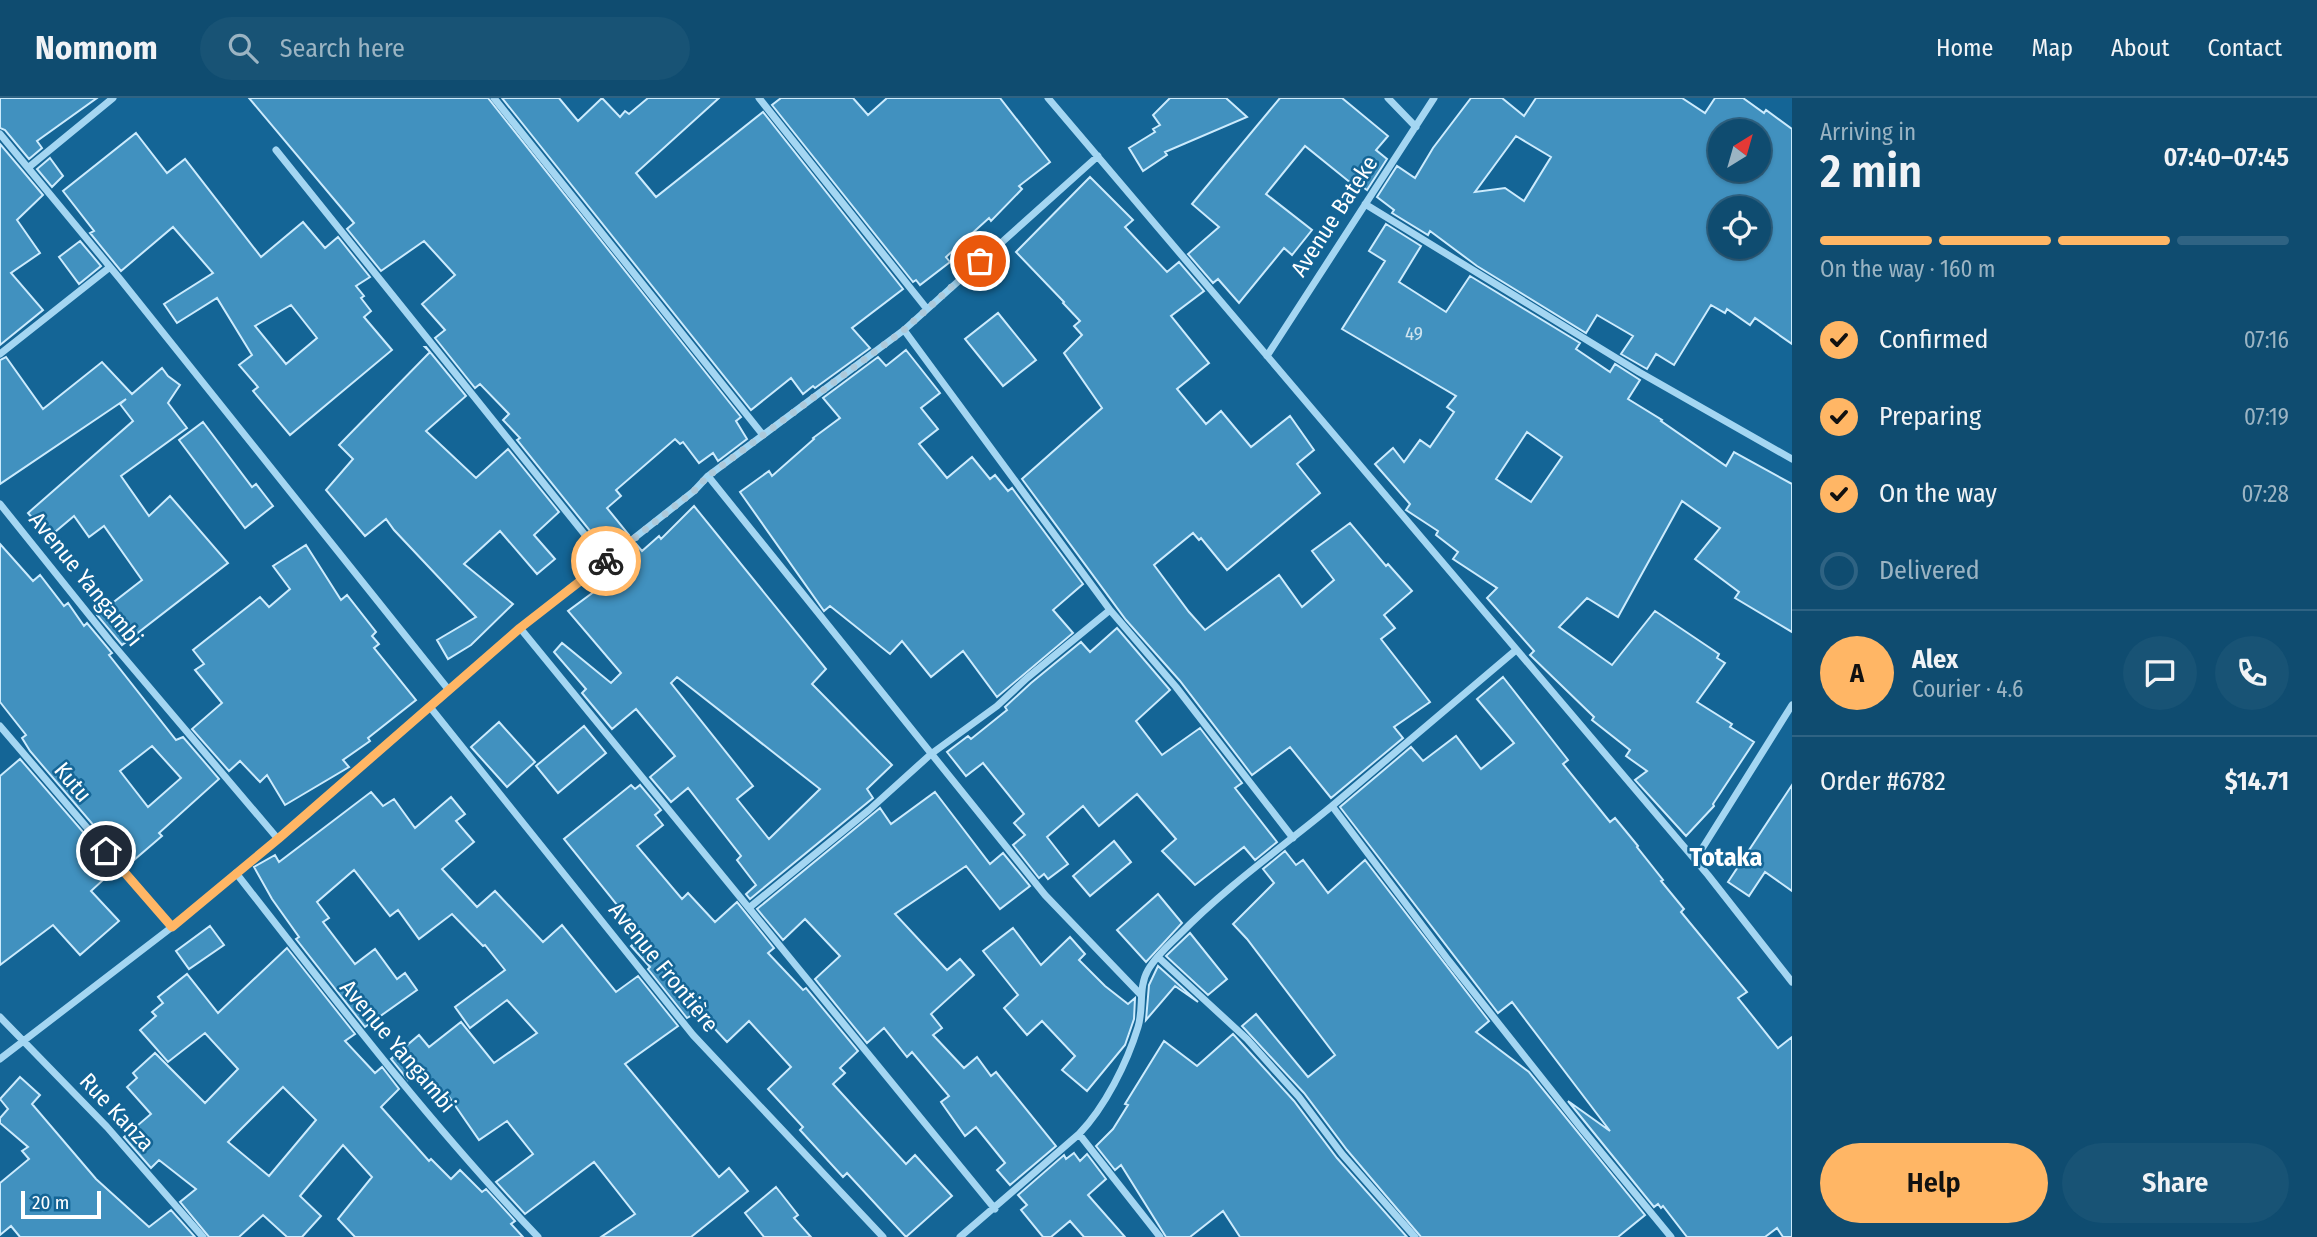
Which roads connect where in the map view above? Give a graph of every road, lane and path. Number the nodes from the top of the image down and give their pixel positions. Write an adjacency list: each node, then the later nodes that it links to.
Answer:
1 (113, 98): 11 (street)
2 (494, 98): 18 (street)
3 (759, 98): 14 (street)
4 (1048, 98): 10 (street)
5 (1388, 98): 7 (street)
6 (1434, 98): 7 (street, Avenue Bateke)
7 (1416, 127): 12 (street, Avenue Bateke)
8 (0, 134): 11 (street)
9 (276, 150): 22 (street)
10 (1098, 156): 14 (street); 17 (street)
11 (29, 167): 13 (street)
12 (1365, 204): 17 (street, Avenue Bateke); 19 (street)
13 (110, 267): 16 (street); 26 (street)
14 (927, 309): 15 (street)
15 (904, 330): 18 (street); 23 (street)
16 (0, 354)
17 (1267, 356): 25 (street)
18 (763, 435): 20 (street)
19 (1792, 458)
20 (708, 476): 22 (street); 30 (street)
21 (0, 504): 33 (street, Avenue Yangambi)
22 (606, 561): 24 (street)
23 (1111, 610): 30 (street); 32 (street)
24 (520, 628): 26 (street); 36 (street)
25 (1516, 650): 31 (street); 34 (street)
26 (449, 689): 28 (street)
27 (1792, 705): 34 (street)
28 (430, 708): 33 (street); 48 (street, Avenue Frontière)
29 (0, 726): 37 (street, Kutu)
30 (931, 754): 36 (street); 40 (street)
31 (1332, 806): 32 (street); 52 (street)
32 (1293, 838): 38 (street)
33 (278, 839): 35 (street)
34 (1695, 860): 39 (street)
35 (236, 873): 37 (street); 47 (street, Avenue Yangambi)
36 (750, 907): 45 (street)
37 (172, 927): 42 (street)
38 (1158, 957): 40 (street); 51 (street)
39 (1792, 982)
40 (1141, 995): 44 (street)
41 (0, 1017): 42 (street, Rue Kanza)
42 (25, 1042): 43 (street); 46 (street, Rue Kanza)
43 (0, 1059)
44 (1079, 1134): 45 (street); 50 (street)
45 (995, 1209): 49 (street)
46 (202, 1237)
47 (538, 1237)
48 (883, 1237)
49 (960, 1237)
50 (1160, 1237)
51 (1415, 1237)
52 (1671, 1237)

